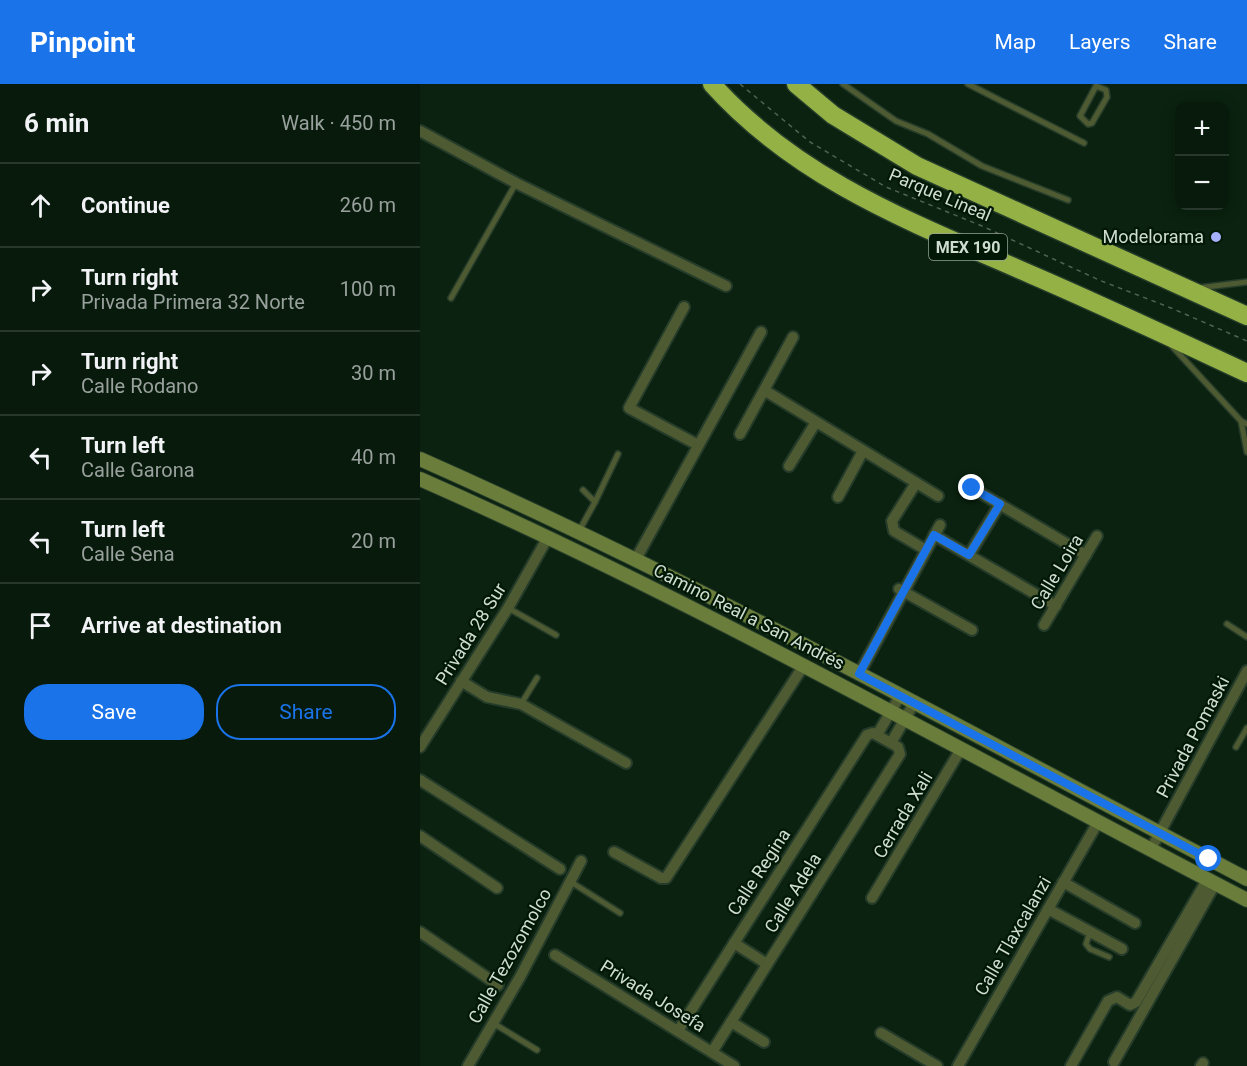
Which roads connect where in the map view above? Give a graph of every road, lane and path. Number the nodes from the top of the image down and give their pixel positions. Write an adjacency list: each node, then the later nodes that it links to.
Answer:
1 (712, 84): 19 (highway, MEX 190)
2 (740, 84): 21 (path, Parque Lineal)
3 (796, 84): 14 (highway, MEX 190)
4 (843, 84): 11 (lane)
5 (968, 84): 9 (lane)
6 (1099, 85): 7 (lane); 7 (lane)
7 (1108, 87)
8 (420, 131): 10 (street)
9 (1084, 143)
10 (516, 183): 13 (street); 15 (lane)
11 (1068, 200)
12 (1247, 282): 14 (lane)
13 (726, 286)
14 (1186, 289): 17 (highway, MEX 190)
15 (451, 298)
16 (684, 307): 27 (street)
17 (1247, 316)
18 (761, 332): 27 (street)
19 (1160, 333): 22 (highway, MEX 190); 25 (lane)
20 (793, 337): 23 (street)
21 (1247, 341)
22 (1247, 373)
23 (764, 390): 24 (street); 26 (street)
24 (816, 422): 28 (street); 32 (street)
25 (1244, 423): 29 (lane)
26 (740, 434)
27 (698, 445): 49 (street)
28 (863, 451): 34 (street); 38 (street)
29 (1247, 452)
30 (618, 454): 39 (lane)
31 (420, 459): 40 (main road, Camino Real a San Andrés)
32 (789, 466)
33 (420, 479): 42 (main road, Camino Real a San Andrés)
34 (916, 483): 37 (street); 46 (street)
35 (972, 488): 41 (street)
36 (583, 490): 39 (lane)
37 (938, 496)
38 (838, 497)
39 (595, 502): 43 (lane)
40 (521, 504): 42 (main road); 43 (main road, Camino Real a San Andrés)
41 (1000, 504): 47 (street); 48 (street)
42 (513, 520): 45 (main road, Camino Real a San Andrés)
43 (579, 531): 49 (main road, Camino Real a San Andrés)
44 (1098, 536): 48 (street, Calle Loira)
45 (548, 537): 52 (street, Privada 28 Sur); 58 (main road, Camino Real a San Andrés)
46 (926, 550): 47 (street); 50 (street)
47 (969, 555): 51 (street)
48 (1086, 555): 51 (street, Calle Loira)
49 (636, 559): 60 (main road, Camino Real a San Andrés)
50 (901, 590): 55 (street); 60 (street)
51 (1056, 606): 54 (street, Calle Loira)
52 (508, 608): 56 (lane); 62 (street, Privada 28 Sur)
53 (1227, 624): 57 (lane)
54 (1044, 625)
55 (972, 630)
56 (556, 635)
57 (1247, 637)
58 (804, 665): 66 (main road, Camino Real a San Andrés); 80 (street)
59 (1247, 671): 77 (street, Privada Pomaski)
60 (856, 672): 63 (main road, Camino Real a San Andrés)
61 (537, 678): 65 (lane)
62 (461, 681): 65 (street); 70 (street, Privada 28 Sur)
63 (900, 696): 64 (main road, Camino Real a San Andrés); 66 (street, Calle Regina)
64 (914, 703): 67 (street, Calle Adela); 77 (main road, Camino Real a San Andrés)
65 (521, 705): 74 (street)
66 (892, 712): 67 (main road, Camino Real a San Andrés); 69 (street, Calle Regina)
67 (905, 718): 71 (street, Calle Adela); 73 (main road, Camino Real a San Andrés)
68 (1247, 728): 72 (lane)
69 (874, 734): 71 (street); 95 (street, Calle Regina)
70 (420, 747)
71 (896, 747): 99 (street, Calle Adela)
72 (1236, 747)
73 (962, 749): 76 (main road, Camino Real a San Andrés); 88 (street, Cerrada Xali)
74 (626, 763)
75 (420, 780): 82 (street)
76 (1098, 822): 79 (main road, Camino Real a San Andrés); 85 (street, Calle Tlaxcalanzi)
77 (1161, 833): 79 (street, Privada Pomaski); 83 (main road, Camino Real a San Andrés)
78 (420, 836): 87 (street)
79 (1151, 849): 86 (main road, Camino Real a San Andrés)
80 (614, 852)
81 (580, 861): 84 (street, Calle Tezozomolco)
82 (560, 869)
83 (1247, 879)
84 (569, 881): 91 (lane); 102 (street, Calle Tezozomolco)
85 (1063, 882): 90 (street, Calle Tlaxcalanzi); 92 (street)
86 (1211, 882): 89 (main road, Camino Real a San Andrés); 108 (street); 113 (street)
87 (497, 888)
88 (872, 898)
89 (1247, 900)
90 (1048, 909): 94 (street); 112 (street, Calle Tlaxcalanzi)
91 (620, 913)
92 (1135, 922)
93 (420, 932): 100 (street)
94 (1090, 932): 96 (street); 98 (lane)
95 (734, 943): 99 (street); 103 (street, Calle Regina)
96 (1122, 949)
97 (555, 954): 103 (street, Privada Josefa)
98 (1109, 957)
99 (767, 964): 101 (street, Calle Adela)
100 (498, 984)
101 (731, 1022): 105 (street); 107 (street, Calle Adela)
102 (493, 1023): 106 (lane); 109 (street, Calle Tezozomolco)
103 (678, 1031): 107 (street, Privada Josefa)
104 (881, 1033): 111 (street)
105 (764, 1042)
106 (537, 1050)
107 (712, 1052): 110 (street, Privada Josefa)
108 (1114, 1062)
109 (468, 1066)
110 (734, 1066)
111 (937, 1066)
112 (958, 1066)
113 (1071, 1066)

